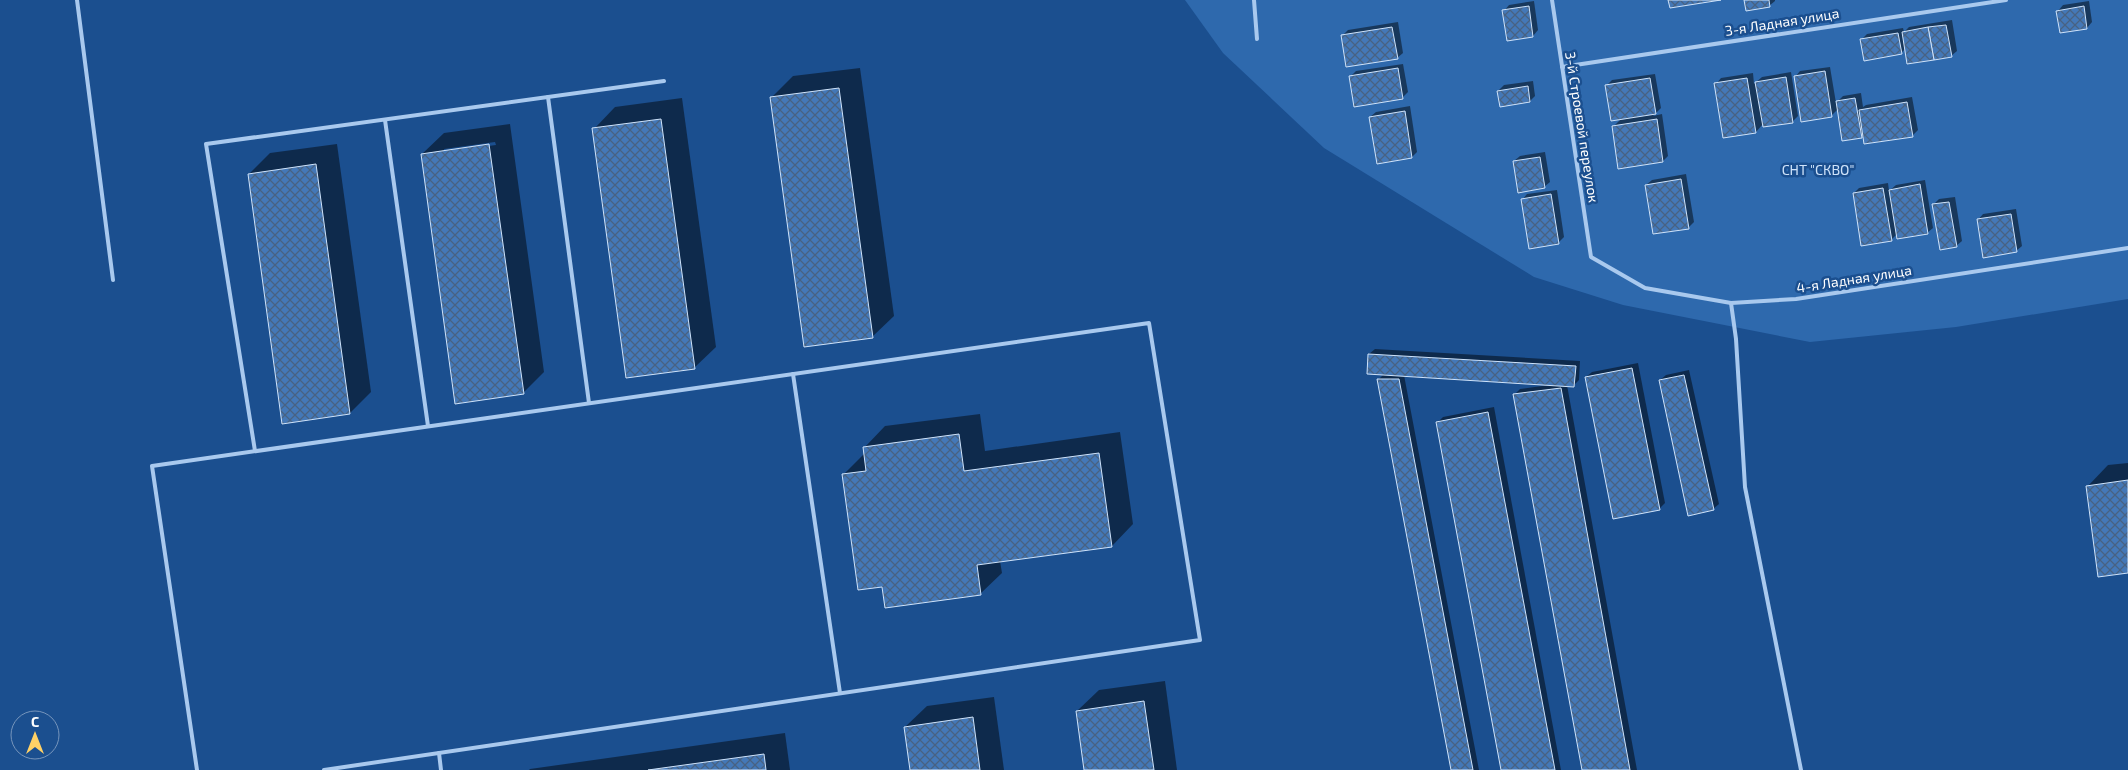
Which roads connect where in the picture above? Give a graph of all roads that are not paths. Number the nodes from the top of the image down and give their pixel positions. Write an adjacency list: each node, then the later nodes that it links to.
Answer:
1 (77, 0): 12 (lane)
2 (1254, 0): 5 (lane)
3 (1552, 0): 6 (lane, 3-й Строевой переулок)
4 (2006, 0): 6 (lane, 3-я Ладная улица)
5 (1257, 39)
6 (1562, 67): 11 (lane, 3-й Строевой переулок)
7 (664, 81): 8 (lane)
8 (548, 97): 9 (lane); 15 (lane)
9 (385, 120): 16 (lane); 17 (lane)
10 (2128, 248): 13 (lane, 4-я Ладная улица)
11 (1591, 257): 13 (lane, 4-я Ладная улица)
12 (113, 280)
13 (1731, 303): 23 (lane)
14 (794, 374): 15 (lane); 18 (lane); 18 (lane)
15 (589, 403): 16 (lane)
16 (428, 426): 17 (lane)
17 (255, 451): 20 (lane)
18 (840, 693): 19 (lane)
19 (439, 753): 21 (lane); 22 (lane)
20 (197, 770)
21 (324, 770)
22 (441, 770)
23 (1801, 770)

